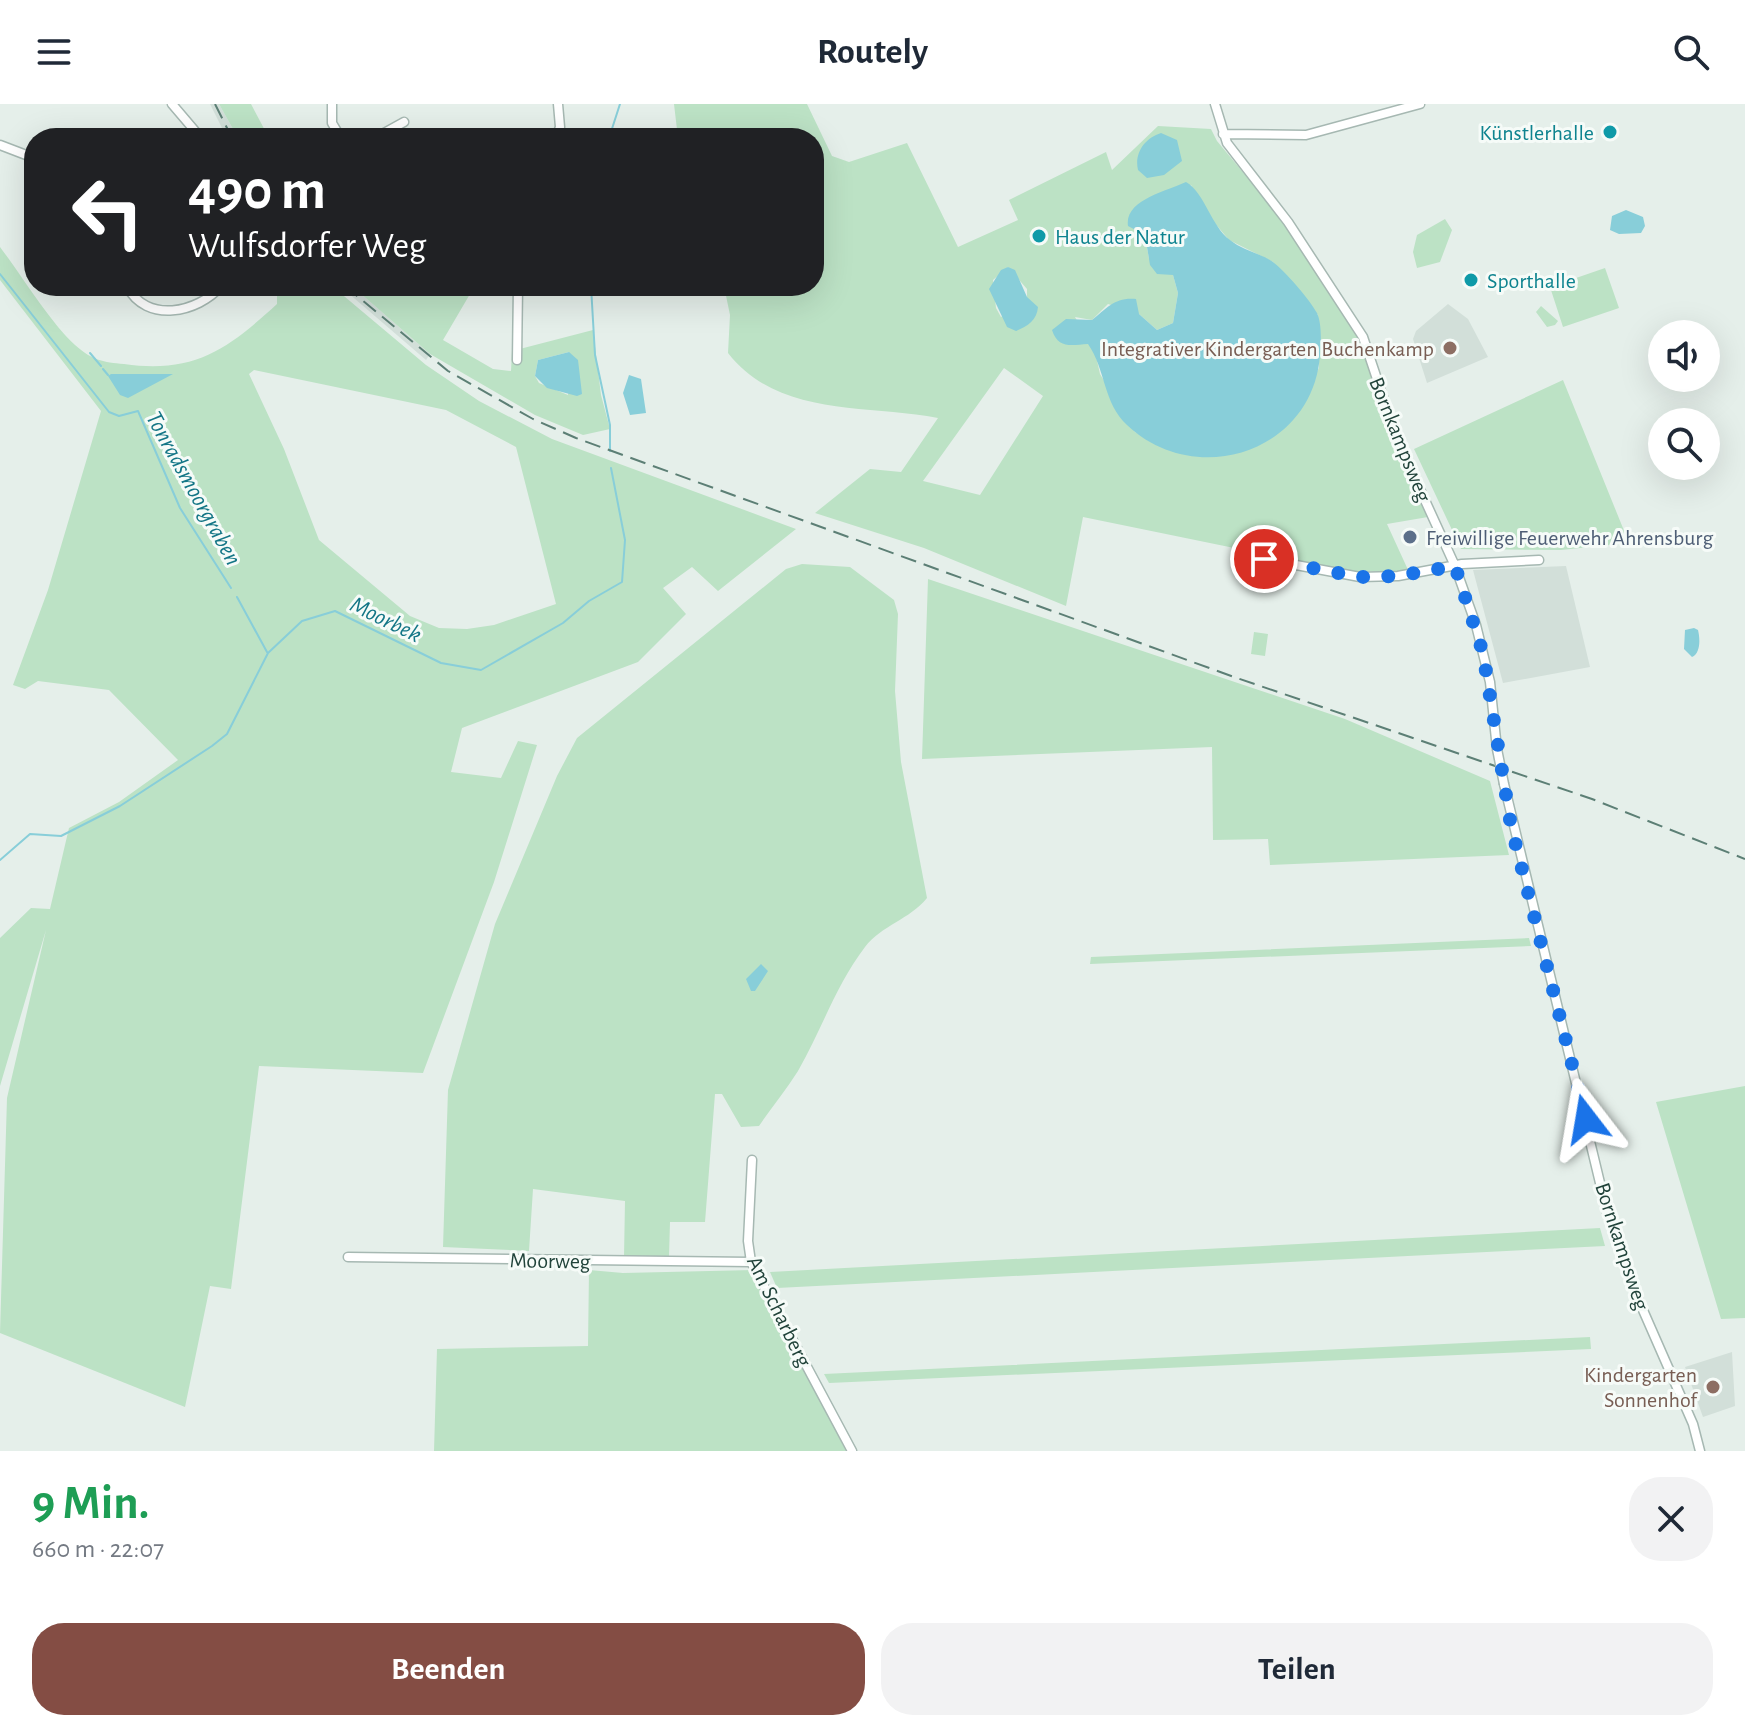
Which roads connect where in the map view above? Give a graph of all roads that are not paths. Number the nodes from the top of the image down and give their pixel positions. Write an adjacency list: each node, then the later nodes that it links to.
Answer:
1 (172, 104): 7 (street)
2 (332, 104): 8 (street)
3 (558, 104): 10 (street)
4 (1215, 104): 11 (street, Bornkampsweg)
5 (1420, 104): 11 (street)
6 (404, 122): 9 (street)
7 (192, 128)
8 (335, 128)
9 (393, 128)
10 (560, 128)
11 (1223, 134): 20 (street, Bornkampsweg)
12 (0, 145): 13 (street)
13 (24, 154)
14 (135, 296): 15 (street)
15 (207, 296)
16 (518, 296): 17 (street)
17 (517, 360)
18 (1264, 559): 20 (street)
19 (1539, 560): 20 (street)
20 (1455, 566): 25 (street, Bornkampsweg, bridge)
21 (752, 1160): 23 (street, Am Scharberg)
22 (348, 1257): 23 (street, Moorweg)
23 (751, 1262): 24 (street, Am Scharberg)
24 (852, 1451)
25 (1700, 1451)

